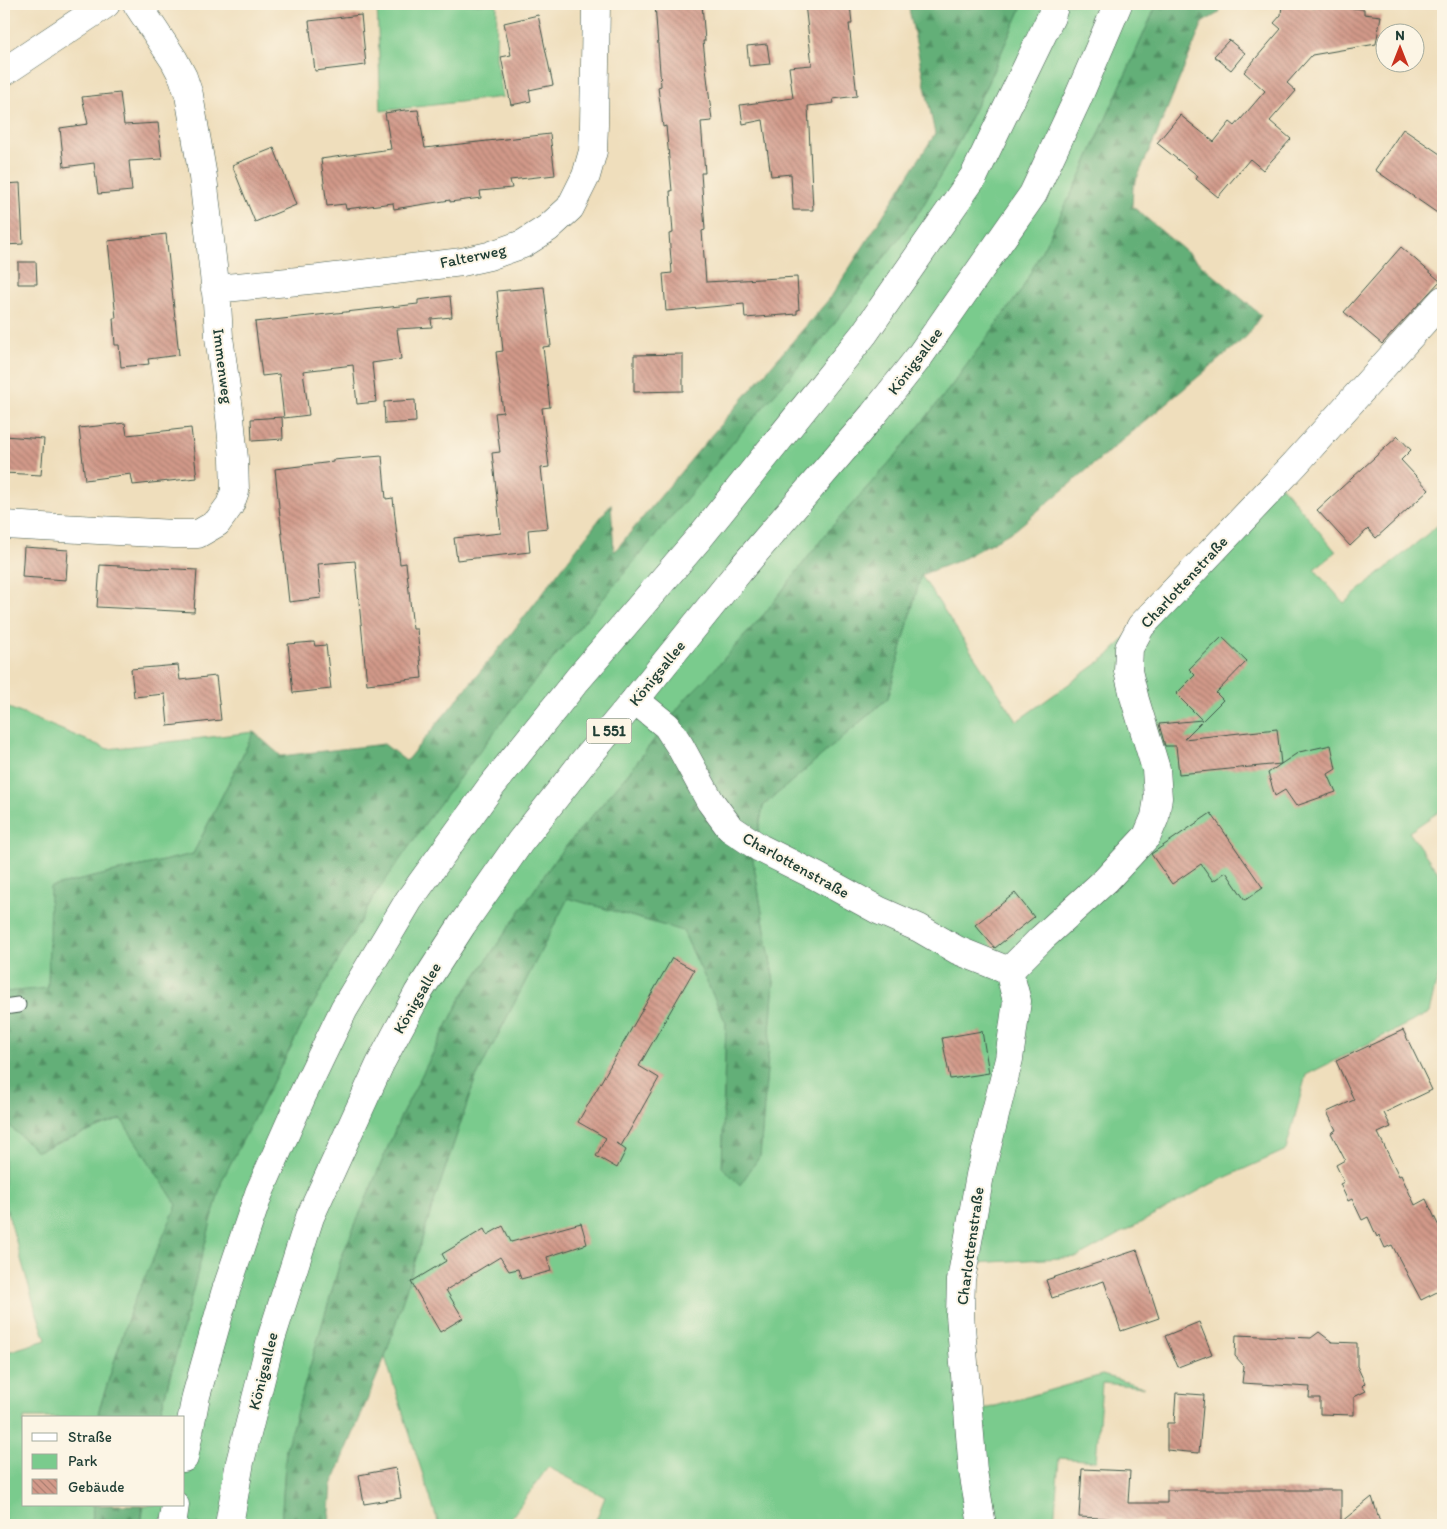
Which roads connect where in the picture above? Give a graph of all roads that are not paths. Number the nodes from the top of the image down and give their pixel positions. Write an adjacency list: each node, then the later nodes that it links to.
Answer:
1 (106, 4): 6 (main road)
2 (137, 4): 7 (main road, Immenweg)
3 (596, 4): 7 (main road, Falterweg)
4 (1055, 4): 12 (main road)
5 (1118, 4): 10 (main road, Königsallee / L 551)
6 (4, 72)
7 (216, 289): 9 (main road, Immenweg)
8 (1443, 300): 11 (main road, Charlottenstraße)
9 (4, 524)
10 (635, 700): 11 (main road, Charlottenstraße); 15 (main road, Königsallee / L 551)
11 (1009, 971): 16 (main road, Charlottenstraße)
12 (185, 1453)
13 (175, 1506): 14 (main road)
14 (172, 1525)
15 (229, 1525)
16 (982, 1525)

